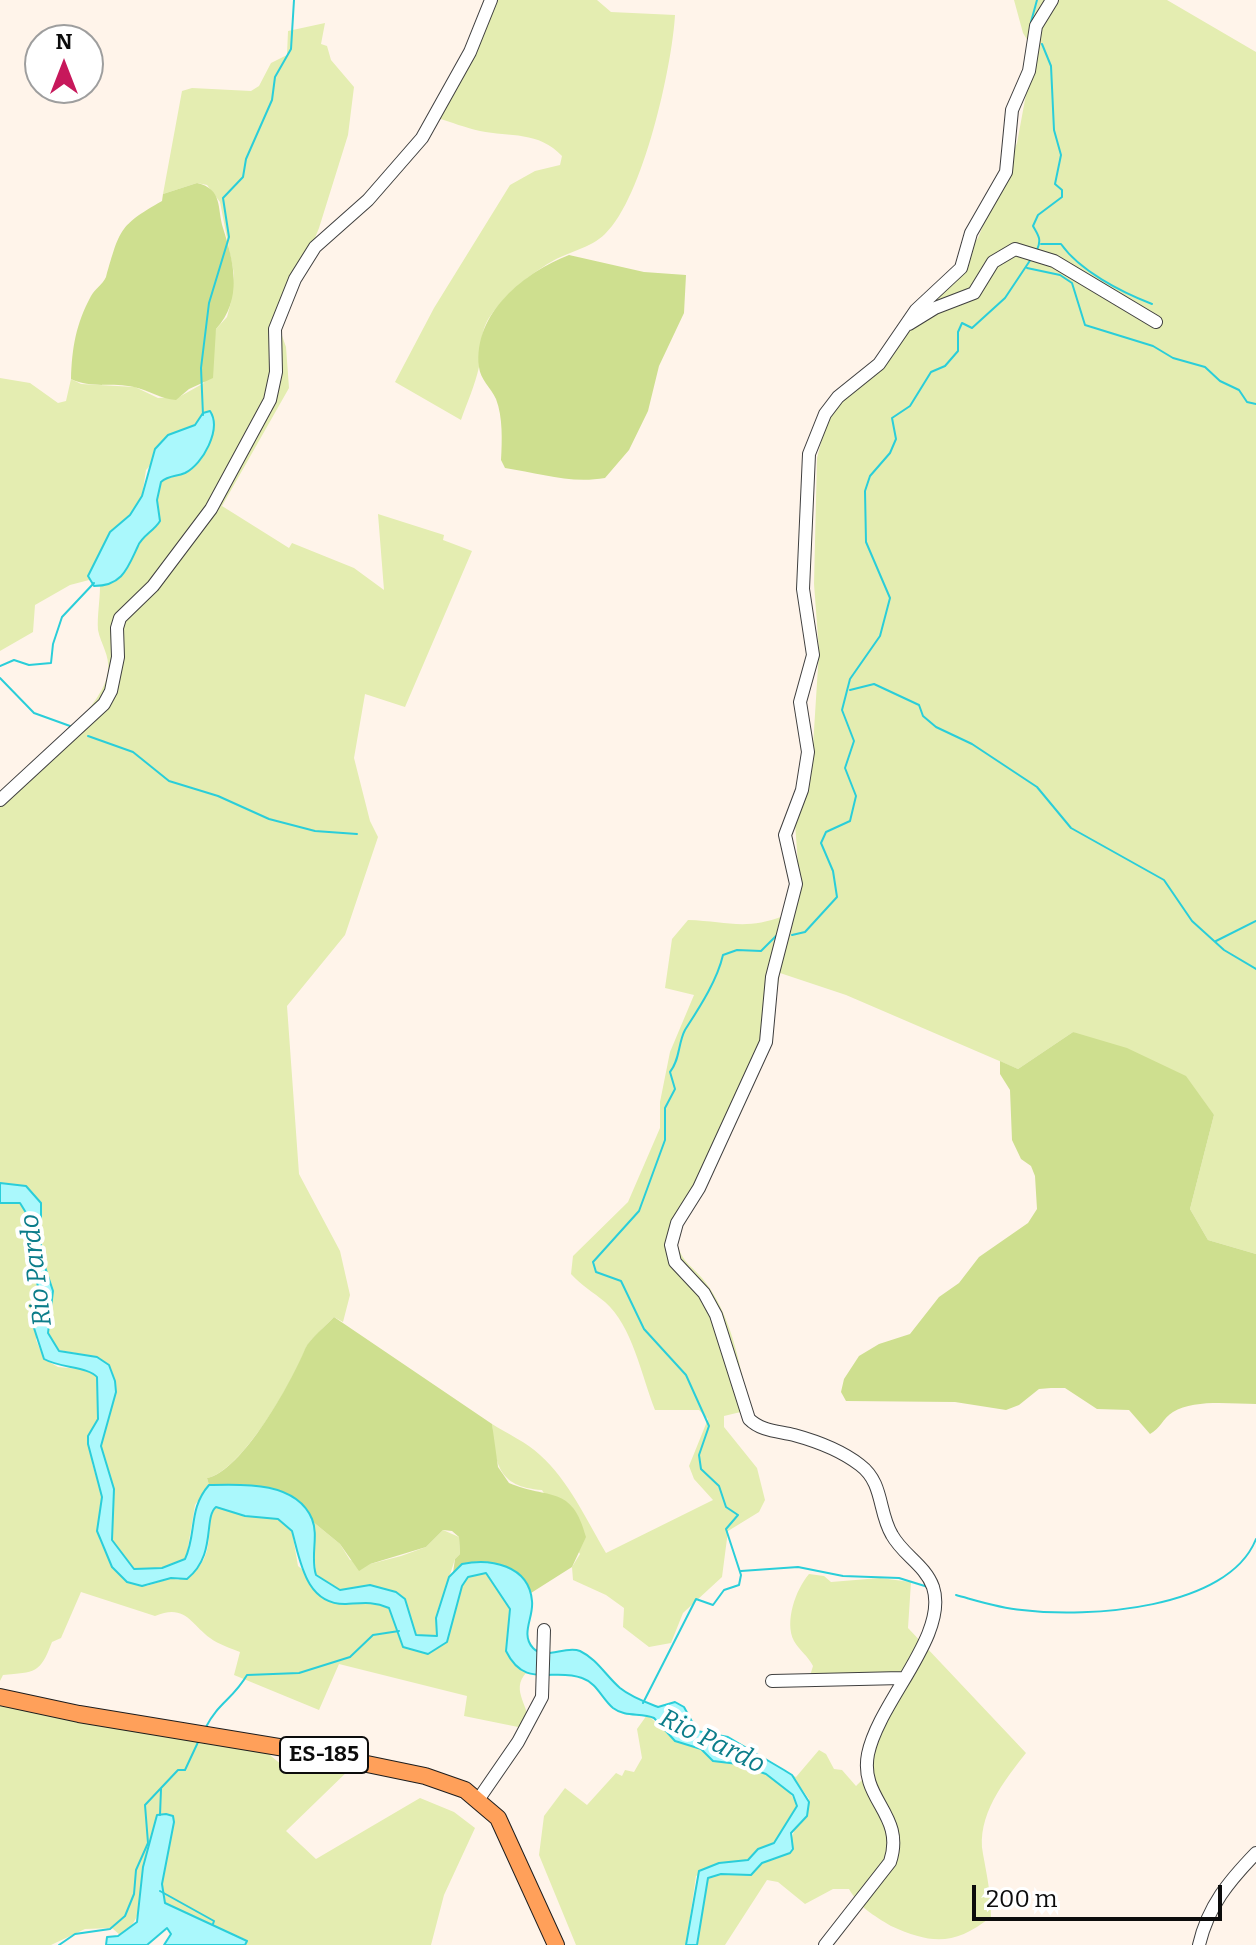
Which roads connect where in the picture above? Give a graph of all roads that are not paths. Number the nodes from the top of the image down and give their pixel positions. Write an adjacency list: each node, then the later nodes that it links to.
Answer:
1 (491, 0): 5 (street)
2 (1052, 0): 4 (street)
3 (1156, 322): 4 (street)
4 (900, 330): 7 (street)
5 (0, 800)
6 (544, 1630): 10 (street)
7 (902, 1678): 8 (street); 13 (street)
8 (772, 1681)
9 (0, 1697): 10 (main road, ES-185)
10 (478, 1800): 12 (main road, ES-185)
11 (1256, 1853): 14 (street)
12 (556, 1945)
13 (825, 1945)
14 (1199, 1945)

